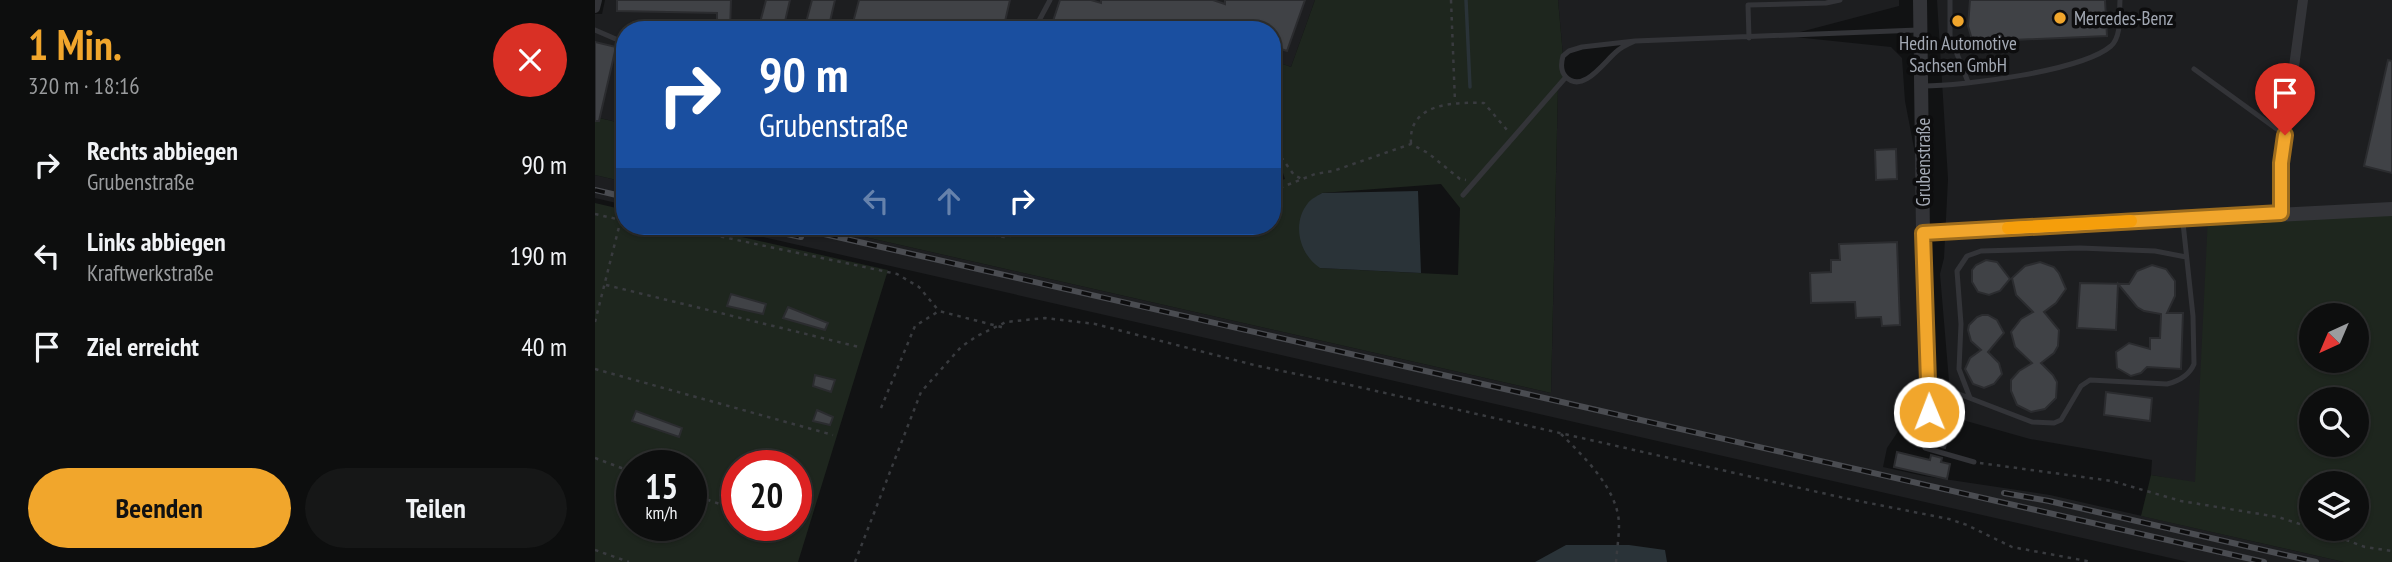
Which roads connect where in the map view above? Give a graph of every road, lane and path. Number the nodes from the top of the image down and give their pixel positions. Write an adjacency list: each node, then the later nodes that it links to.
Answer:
1 (597, 0): 9 (street)
2 (1050, 0): 10 (lane)
3 (1451, 0): 20 (path)
4 (1840, 0): 13 (lane)
5 (1920, 0): 12 (street, Grubenstraße)
6 (1950, 0): 18 (lane)
7 (2120, 0): 18 (lane)
8 (2303, 0): 21 (street)
9 (595, 8)
10 (1039, 21)
11 (595, 30): 14 (lane)
12 (1921, 30): 13 (lane); 19 (street, Grubenstraße)
13 (1749, 38): 15 (lane)
14 (616, 39)
15 (1635, 41): 17 (lane); 17 (lane)
16 (2194, 69): 21 (lane)
17 (1566, 76): 22 (lane)
18 (1968, 82): 19 (lane)
19 (1922, 86): 34 (street, Grubenstraße)
20 (1455, 102): 22 (path); 23 (path)
21 (2285, 135): 30 (street)
22 (1514, 138): 26 (lane)
23 (1411, 144): 25 (path); 26 (path)
24 (1281, 158): 25 (path)
25 (1302, 179): 27 (path)
26 (1476, 180): 28 (lane)
27 (1281, 187)
28 (1463, 195)
29 (2392, 209): 30 (street, Grubenstraße)
30 (2281, 213): 32 (street, Grubenstraße)
31 (595, 214): 33 (path)
32 (2182, 218): 34 (street, Grubenstraße); 39 (lane)
33 (616, 219)
34 (1923, 233): 46 (lane)
35 (618, 235): 40 (path)
36 (713, 235): 41 (path)
37 (990, 235): 38 (path)
38 (1017, 235)
39 (2186, 257): 47 (lane); 47 (lane)
40 (606, 285): 42 (path); 44 (path)
41 (939, 311): 43 (path); 48 (path)
42 (595, 322)
43 (1005, 328)
44 (859, 347)
45 (595, 369): 50 (path)
46 (1929, 387): 47 (lane); 52 (lane)
47 (1970, 398)
48 (881, 408)
49 (1559, 433): 59 (path); 60 (path); 61 (path)
50 (833, 435)
51 (595, 458): 53 (path)
52 (1974, 462): 54 (path)
53 (616, 466)
54 (2299, 524)
55 (2349, 541): 57 (path)
56 (595, 550): 58 (path)
57 (2392, 551)
58 (629, 562)
59 (855, 562)
60 (1616, 562)
61 (2092, 562)

